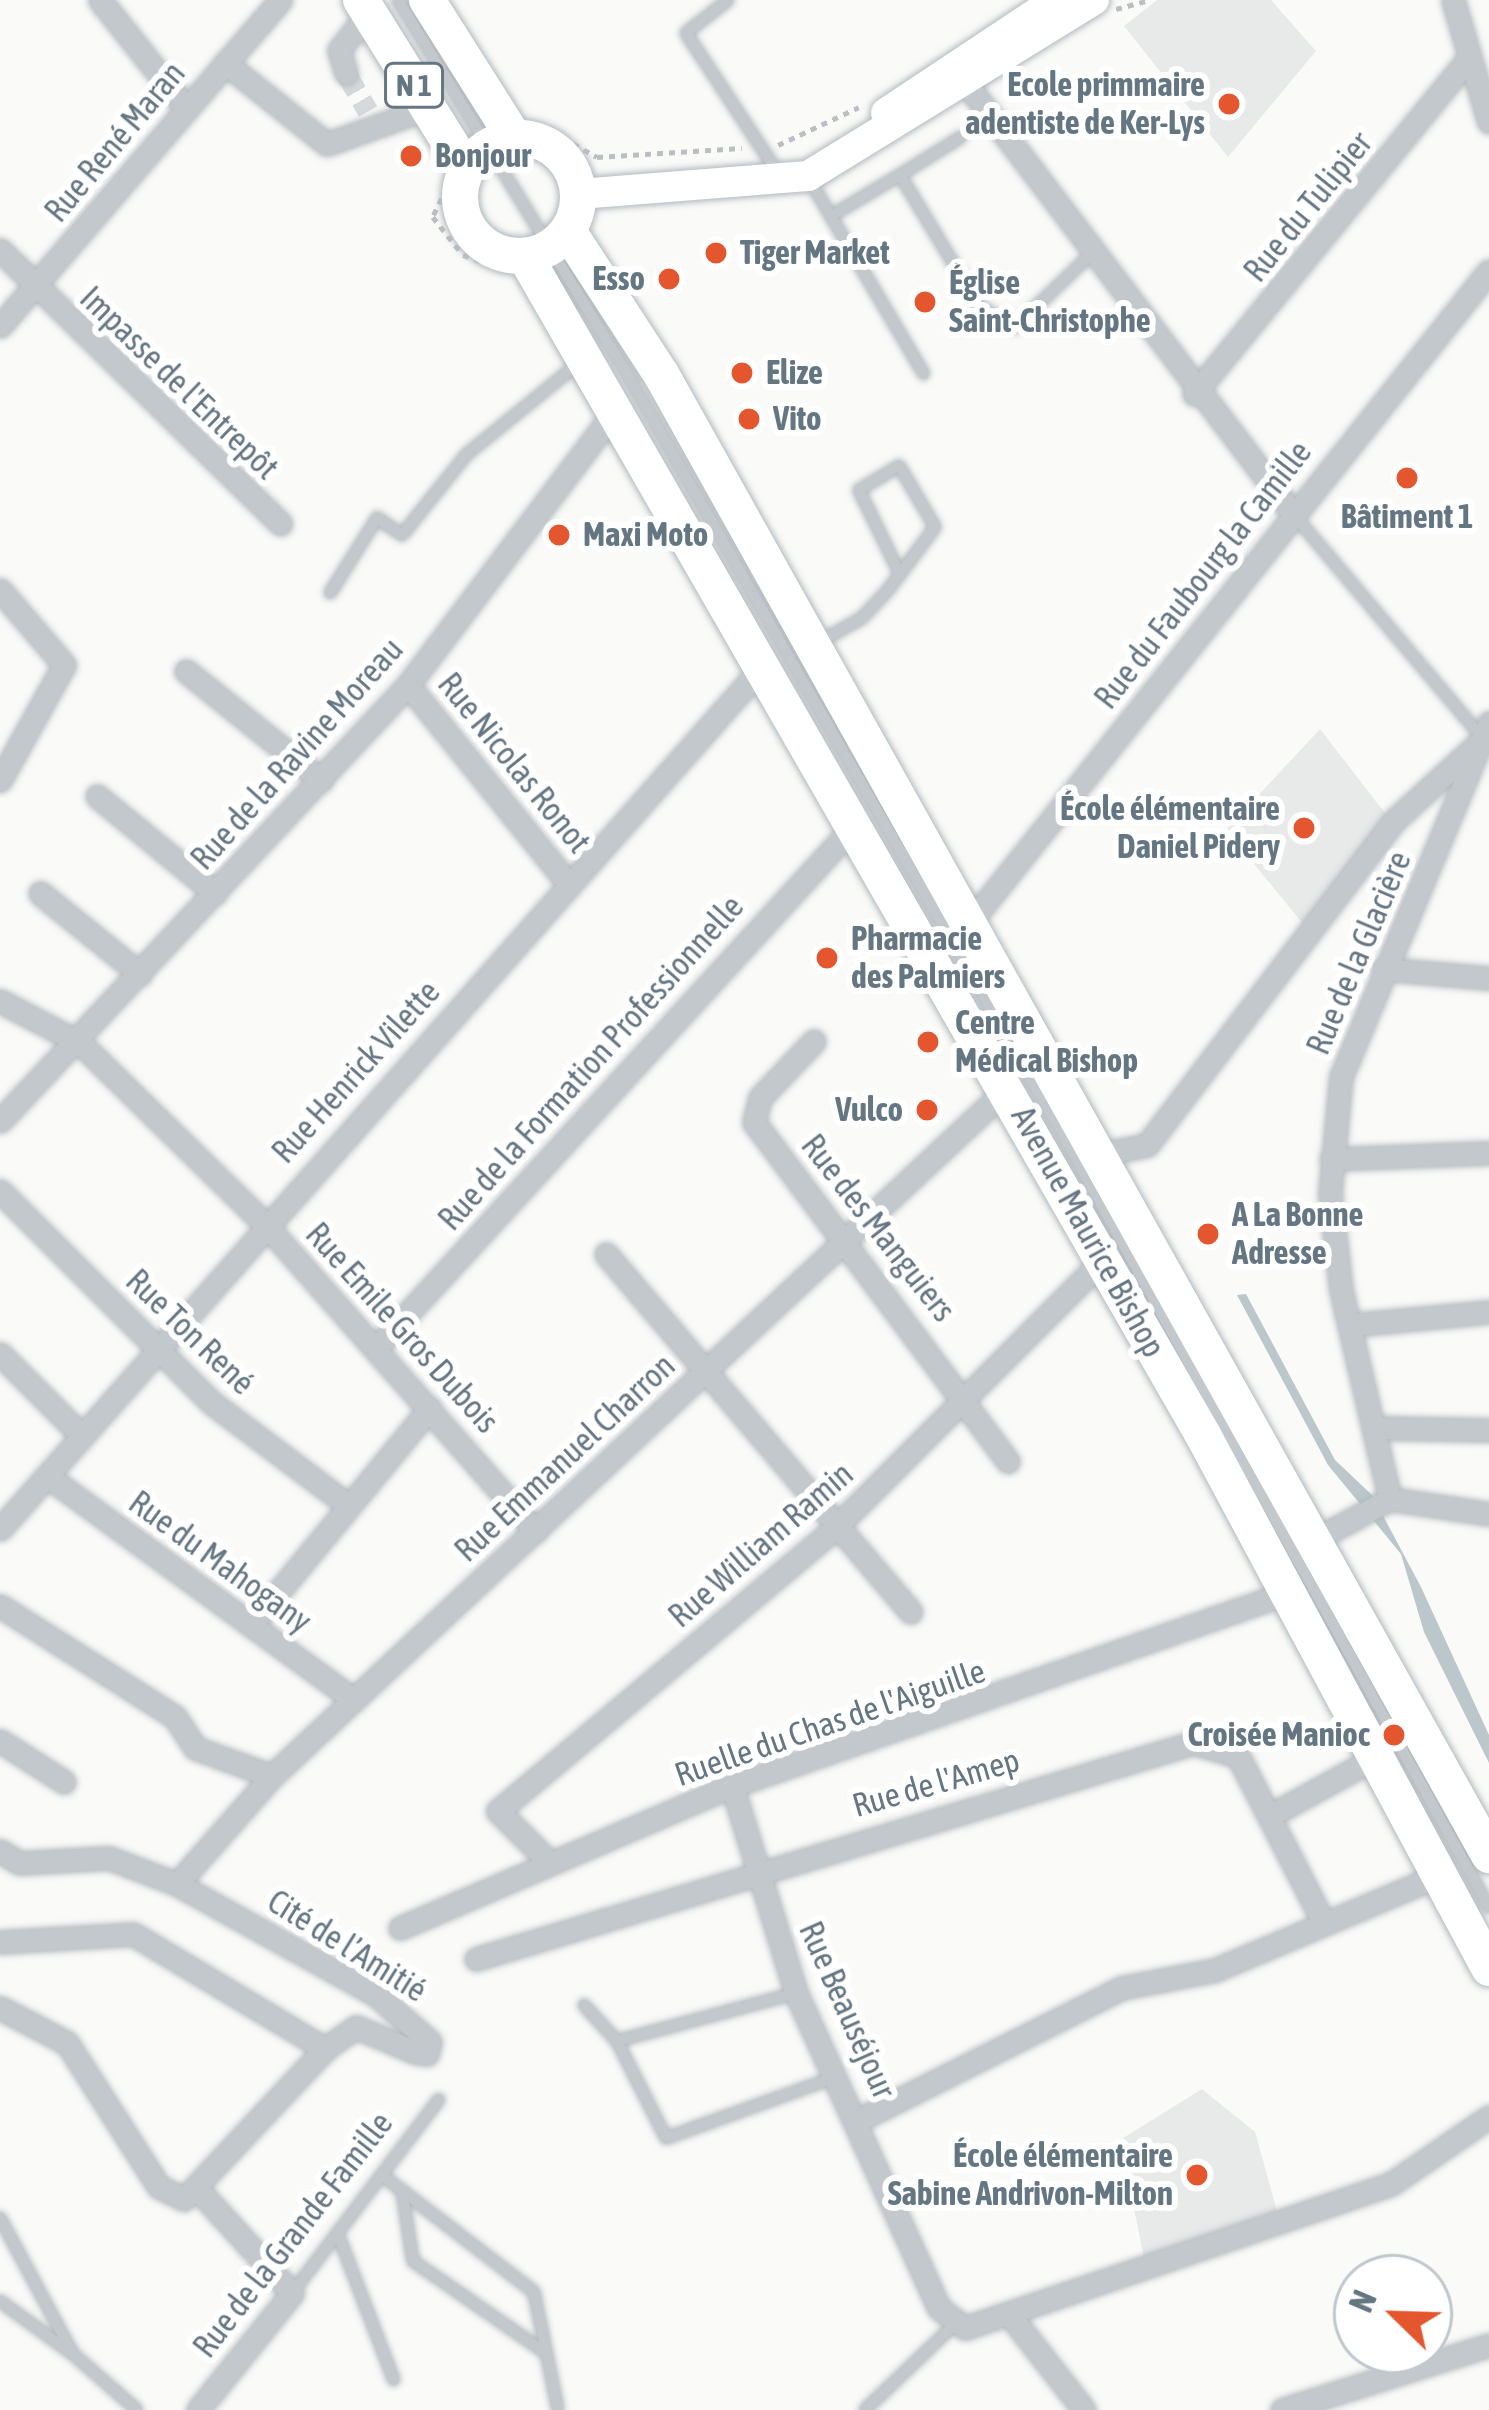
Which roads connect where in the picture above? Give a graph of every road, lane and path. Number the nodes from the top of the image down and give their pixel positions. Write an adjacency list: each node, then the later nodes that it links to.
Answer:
1 (100, 0): 13 (street)
2 (280, 0): 10 (street, Rue René Maran)
3 (427, 0): 18 (main road, N 1)
4 (728, 0): 19 (lane)
5 (1055, 0): 19 (main road)
6 (1094, 0): 12 (main road)
7 (1453, 0): 9 (street)
8 (376, 4): 11 (street); 15 (main road, N 1); 18 (lane)
9 (1469, 58): 16 (street); 32 (street, Rue du Tulipier)
10 (225, 63): 13 (street, Rue René Maran); 15 (street)
11 (346, 73)
12 (968, 86): 21 (main road); 26 (street)
13 (186, 107): 28 (street, Rue René Maran)
14 (368, 111): 15 (street)
15 (412, 115): 18 (main road, N 1)
16 (1489, 122)
17 (961, 137): 20 (lane)
18 (490, 152): 22 (main road); 24 (lane); 24 (main road)
19 (772, 164): 22 (main road)
20 (900, 175): 23 (lane); 26 (lane)
21 (808, 176): 22 (main road); 23 (lane)
22 (576, 185): 24 (main road)
23 (831, 216): 31 (lane)
24 (548, 245): 30 (main road, Avenue Maurice Bishop); 39 (main road, Avenue Maurice Bishop); 107 (lane)
25 (0, 250): 28 (street, Impasse de l'Entrepôt)
26 (1088, 257): 32 (street)
27 (1489, 271): 34 (street, Rue du Faubourg la Camille)
28 (33, 289): 29 (street, Rue René Maran); 35 (street, Impasse de l'Entrepôt)
29 (0, 326)
30 (587, 357): 33 (main road, Avenue Maurice Bishop); 38 (lane)
31 (924, 374)
32 (1194, 394): 34 (street)
33 (617, 409): 40 (main road, Avenue Maurice Bishop); 42 (street, Rue de la Ravine Moreau)
34 (1294, 514): 43 (lane); 51 (street, Rue du Faubourg la Camille)
35 (280, 524)
36 (900, 574): 36 (lane); 39 (lane)
37 (0, 590): 44 (street)
38 (330, 593)
39 (814, 646): 51 (main road, Avenue Maurice Bishop)
40 (765, 664): 47 (main road, Avenue Maurice Bishop); 48 (street, Rue Henrick Vilette)
41 (185, 671): 45 (street)
42 (408, 685): 45 (street, Rue de la Ravine Moreau); 48 (street, Rue Nicolas Ronot)
43 (1486, 731): 52 (street, Rue de la Glacière); 61 (street)
44 (0, 780)
45 (320, 780): 50 (street, Rue de la Ravine Moreau)
46 (97, 796): 50 (street)
47 (854, 826): 58 (main road, Avenue Maurice Bishop); 70 (street, Rue de la Formation Professionnelle)
48 (568, 883): 64 (street, Rue Henrick Vilette)
49 (40, 893): 53 (street)
50 (214, 893): 53 (street, Rue de la Ravine Moreau)
51 (971, 921): 61 (main road, Avenue Maurice Bishop)
52 (1383, 969): 54 (street); 62 (street, Rue de la Glacière)
53 (140, 974): 57 (street, Rue de la Ravine Moreau)
54 (1489, 978)
55 (0, 1001): 57 (street)
56 (814, 1041): 65 (street, Rue des Manguiers)
57 (80, 1043): 59 (street, Rue de la Ravine Moreau); 64 (street, Rue Emile Gros Dubois)
58 (1007, 1090): 65 (street, Rue Emmanuel Charron); 67 (main road, Avenue Maurice Bishop)
59 (0, 1121)
60 (1489, 1153): 62 (street)
61 (1102, 1154): 89 (main road, Avenue Maurice Bishop)
62 (1331, 1159): 69 (street, Rue de la Glacière)
63 (0, 1191): 71 (street, Rue Ton René)
64 (265, 1223): 70 (street, Rue Emile Gros Dubois); 71 (street, Rue Henrick Vilette)
65 (844, 1240): 73 (street, Rue Emmanuel Charron); 74 (street, Rue des Manguiers)
66 (606, 1254): 73 (street)
67 (1103, 1260): 74 (street, Rue William Ramin); 90 (main road, Avenue Maurice Bishop)
68 (1489, 1312): 69 (street)
69 (1352, 1325): 76 (street, Rue de la Glacière)
70 (378, 1346): 75 (street, Rue Emile Gros Dubois)
71 (158, 1349): 78 (street, Rue Henrick Vilette); 83 (street, Rue Ton René)
72 (0, 1354): 78 (street)
73 (709, 1370): 86 (street); 88 (street, Rue Emmanuel Charron)
74 (971, 1402): 79 (street, Rue des Manguiers); 86 (street, Rue William Ramin)
75 (430, 1408): 83 (street); 88 (street, Rue Emile Gros Dubois)
76 (1382, 1428): 77 (street); 82 (street, Rue de la Glacière)
77 (1489, 1430)
78 (82, 1436): 80 (street, Rue Henrick Vilette)
79 (1008, 1461)
80 (46, 1477): 84 (street, Rue Henrick Vilette); 93 (street, Rue du Mahogany)
81 (0, 1494): 84 (street)
82 (1385, 1501): 85 (street); 89 (street)
83 (348, 1505): 93 (street)
84 (18, 1508): 87 (street, Rue Henrick Vilette)
85 (1489, 1514)
86 (835, 1528): 92 (street); 103 (street, Rue William Ramin)
87 (0, 1529)
88 (536, 1531): 94 (street, Rue Emmanuel Charron)
89 (1316, 1540): 102 (main road, Avenue Maurice Bishop)
90 (1287, 1593): 96 (main road, Avenue Maurice Bishop); 99 (street, Ruelle du Chas de l'Aiguille)
91 (0, 1606): 97 (street)
92 (911, 1612)
93 (251, 1625): 94 (street, Rue du Mahogany)
94 (354, 1700): 97 (street, Rue Emmanuel Charron)
95 (0, 1741): 98 (street)
96 (1376, 1758): 100 (street); 105 (main road, Avenue Maurice Bishop)
97 (272, 1776): 106 (street, Rue Emmanuel Charron)
98 (64, 1782)
99 (732, 1786): 103 (street, Ruelle du Chas de l'Aiguille); 104 (street, Rue Beauséjour)
100 (1273, 1814): 104 (street, Rue de l'Amep); 108 (street, Rue de l'Amep)
101 (0, 1851): 106 (street)
102 (1489, 1855)
103 (550, 1863): 109 (street, Ruelle du Chas de l'Aiguille)
104 (754, 1870): 111 (street, Rue de l'Amep); 113 (street, Rue Beauséjour)
105 (1438, 1876): 108 (street); 112 (main road, Avenue Maurice Bishop)
106 (177, 1884): 117 (street, Cité de l’Amitié)
107 (1489, 1907)
108 (1324, 1923): 121 (street)
109 (400, 1928)
110 (0, 1942): 117 (street)
111 (476, 1959)
112 (1489, 1968)
113 (796, 1993): 116 (lane); 118 (street, Rue Beauséjour)
114 (584, 2006): 116 (lane)
115 (1, 2009): 124 (street)
116 (617, 2041): 118 (lane)
117 (325, 2049): 124 (street)
118 (838, 2076): 121 (street, Rue Beauséjour)
119 (439, 2099): 122 (lane, Rue de la Grande Famille)
120 (1489, 2117): 129 (street)
121 (859, 2120): 130 (street, Rue Beauséjour)
122 (383, 2176): 123 (lane); 126 (lane, Rue de la Grande Famille)
123 (402, 2190): 132 (lane); 132 (lane)
124 (200, 2192): 127 (street)
125 (0, 2218): 133 (lane)
126 (340, 2237): 127 (lane, Rue de la Grande Famille); 134 (lane)
127 (292, 2293): 137 (street, Rue de la Grande Famille)
128 (0, 2301): 133 (lane)
129 (1012, 2318): 130 (street); 140 (street)
130 (952, 2322): 139 (lane)
131 (1489, 2345): 135 (street)
132 (543, 2351): 138 (lane)
133 (73, 2354): 136 (lane)
134 (394, 2380)
135 (1286, 2409)
136 (137, 2410)
137 (198, 2410)
138 (558, 2410)
139 (865, 2410)
140 (1084, 2410)

